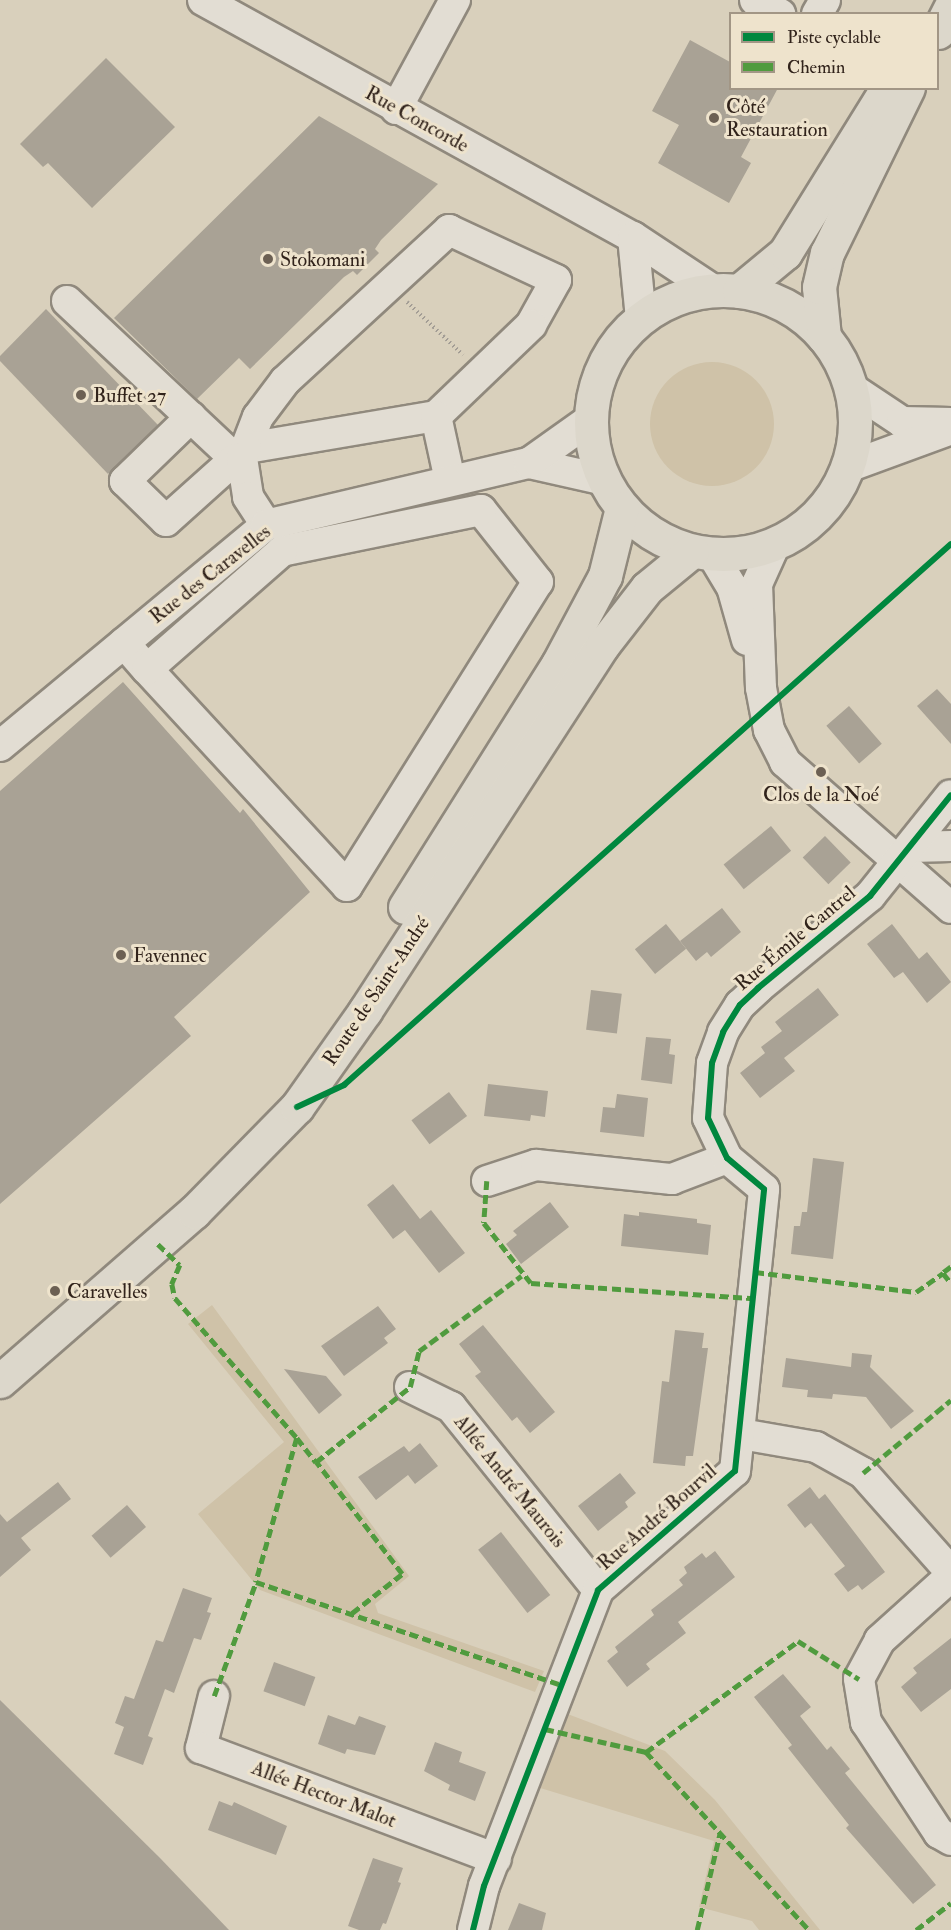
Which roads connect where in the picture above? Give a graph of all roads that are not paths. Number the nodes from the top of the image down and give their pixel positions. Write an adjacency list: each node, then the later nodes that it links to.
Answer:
1 (203, 0): 9 (street, Rue Concorde)
2 (455, 0): 9 (street)
3 (755, 0): 5 (street)
4 (951, 7): 6 (main road)
5 (776, 12)
6 (939, 30)
7 (886, 90): 11 (main road)
8 (907, 90): 14 (main road)
9 (396, 109): 10 (street, Rue Concorde)
10 (633, 237): 11 (street, Rue Concorde); 13 (street)
11 (726, 291): 13 (main road); 14 (main road)
12 (67, 301): 17 (street)
13 (641, 319): 18 (main road)
14 (824, 337): 15 (main road)
15 (851, 388): 19 (street); 23 (main road)
16 (436, 416): 21 (street); 21 (street); 24 (street)
17 (191, 417): 21 (street); 21 (street)
18 (591, 419): 22 (street); 25 (main road)
19 (951, 423)
20 (951, 429): 23 (street)
21 (241, 455): 27 (street)
22 (529, 463): 24 (street, Rue des Caravelles); 25 (street)
23 (848, 467): 28 (main road)
24 (450, 480): 27 (street, Rue des Caravelles)
25 (605, 480): 26 (main road)
26 (622, 508): 29 (main road); 40 (main road, Route de Saint-André)
27 (266, 525): 30 (street, Rue des Caravelles)
28 (775, 544): 29 (main road); 32 (street)
29 (702, 553): 32 (street); 41 (main road, Route de Saint-André)
30 (124, 643): 31 (street); 33 (street, Rue des Caravelles)
31 (147, 669): 31 (street)
32 (760, 688): 36 (street)
33 (0, 746)
34 (951, 795): 36 (street, Rue Émile Cantrel)
35 (951, 846): 36 (street)
36 (905, 854): 37 (street); 38 (street, Rue Émile Cantrel)
37 (951, 908)
38 (727, 1158): 39 (street); 43 (street, Rue André Bourvil)
39 (487, 1181)
40 (0, 1363)
41 (0, 1382)
42 (410, 1388): 46 (street, Allée André Maurois)
43 (741, 1434): 44 (street); 46 (street, Rue André Bourvil)
44 (951, 1572)
45 (951, 1576): 48 (street)
46 (598, 1590): 49 (street, Rue André Bourvil)
47 (214, 1696): 49 (street, Allée Hector Malot)
48 (951, 1840)
49 (496, 1859): 50 (street, Rue André Bourvil)
50 (473, 1930)

